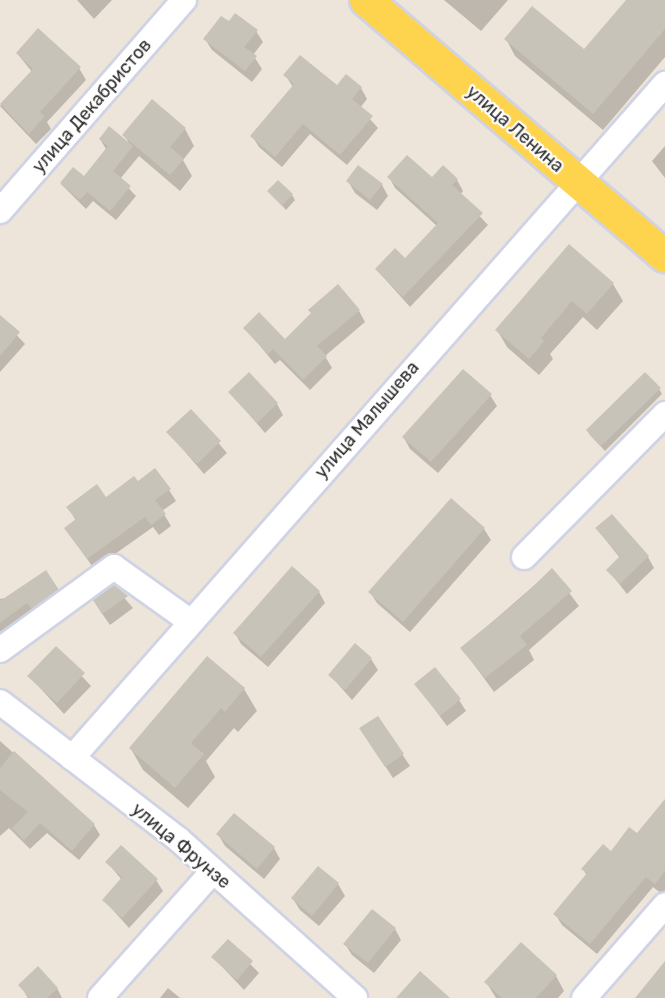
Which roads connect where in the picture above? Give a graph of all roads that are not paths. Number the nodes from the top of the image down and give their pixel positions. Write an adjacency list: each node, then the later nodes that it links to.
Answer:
1 (184, 0): 5 (street, улица Декабристов)
2 (366, 0): 4 (main road, улица Ленина)
3 (665, 84): 4 (street, улица Малышева)
4 (577, 183): 6 (main road, улица Ленина); 9 (street, улица Малышева)
5 (0, 212)
6 (665, 256)
7 (665, 414): 8 (street)
8 (524, 557)
9 (191, 622): 10 (street); 12 (street, улица Малышева)
10 (0, 650)
11 (0, 702): 12 (street, улица Фрунзе)
12 (72, 758): 13 (street, улица Фрунзе)
13 (213, 871): 15 (street); 16 (street, улица Фрунзе)
14 (665, 905): 17 (street)
15 (100, 998)
16 (355, 998)
17 (584, 998)

